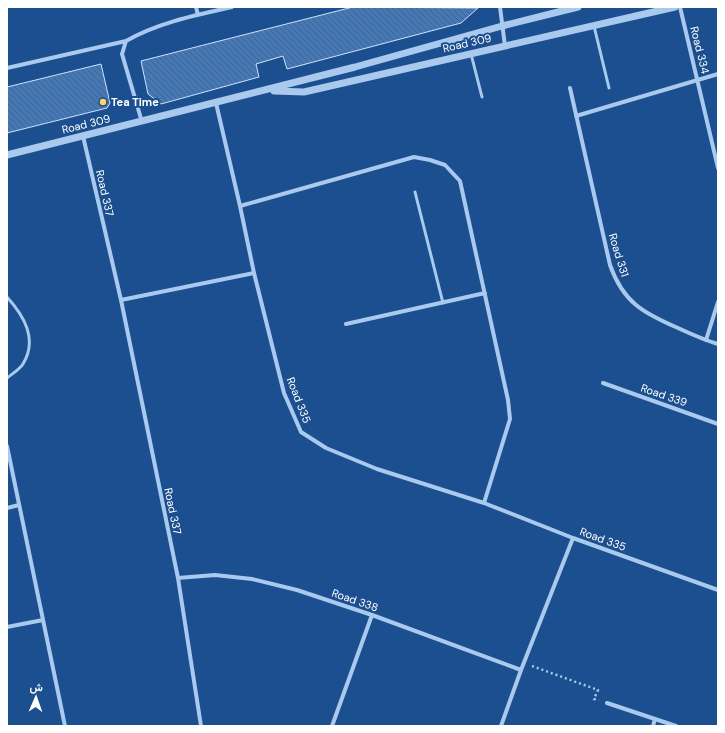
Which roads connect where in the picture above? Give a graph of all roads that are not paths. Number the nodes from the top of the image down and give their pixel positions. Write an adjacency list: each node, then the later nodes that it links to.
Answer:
1 (196, 7): 7 (street)
2 (232, 7): 7 (street)
3 (500, 7): 8 (street)
4 (578, 7): 8 (street, Road 309)
5 (675, 7): 9 (street, Road 309)
6 (680, 7): 15 (street, Road 334)
7 (198, 15): 10 (street)
8 (502, 26): 11 (street); 18 (street, Road 309)
9 (594, 26): 11 (street, Road 309); 17 (lane)
10 (126, 41): 13 (street); 22 (street)
11 (505, 46): 12 (street, Road 309)
12 (471, 54): 18 (street, Road 309); 19 (lane)
13 (7, 68)
14 (718, 74): 15 (street)
15 (698, 80): 21 (street); 25 (street, Road 334)
16 (570, 88): 21 (street, Road 331)
17 (609, 88)
18 (263, 90): 20 (street, Road 309)
19 (482, 97)
20 (216, 103): 22 (street, Road 309); 27 (street, Road 335)
21 (576, 116): 35 (street, Road 331)
22 (142, 122): 23 (street, Road 309)
23 (83, 136): 24 (street, Road 309); 31 (street, Road 337)
24 (7, 155)
25 (718, 168)
26 (415, 192): 33 (lane)
27 (240, 206): 28 (street, Road 335); 29 (street)
28 (254, 274): 31 (street); 41 (street, Road 335)
29 (485, 294): 33 (street); 41 (street)
30 (7, 297): 37 (lane)
31 (121, 300): 45 (street, Road 337)
32 (718, 302): 35 (street)
33 (443, 303): 34 (street)
34 (346, 324)
35 (706, 340): 36 (street, Road 331)
36 (718, 344)
37 (7, 378)
38 (603, 383): 39 (street, Road 339)
39 (718, 424)
40 (7, 446): 42 (street)
41 (484, 503): 44 (street, Road 335)
42 (19, 505): 43 (street); 48 (street)
43 (7, 508)
44 (573, 538): 46 (street, Road 335); 50 (street)
45 (178, 578): 47 (street, Road 338); 54 (street, Road 337)
46 (718, 590)
47 (372, 615): 50 (street, Road 338); 55 (street)
48 (43, 620): 49 (street); 53 (street)
49 (7, 627)
50 (521, 670): 56 (street)
51 (607, 703): 52 (street)
52 (655, 719): 57 (street); 58 (street)
53 (65, 726)
54 (201, 726)
55 (332, 726)
56 (501, 726)
57 (653, 726)
58 (676, 726)

